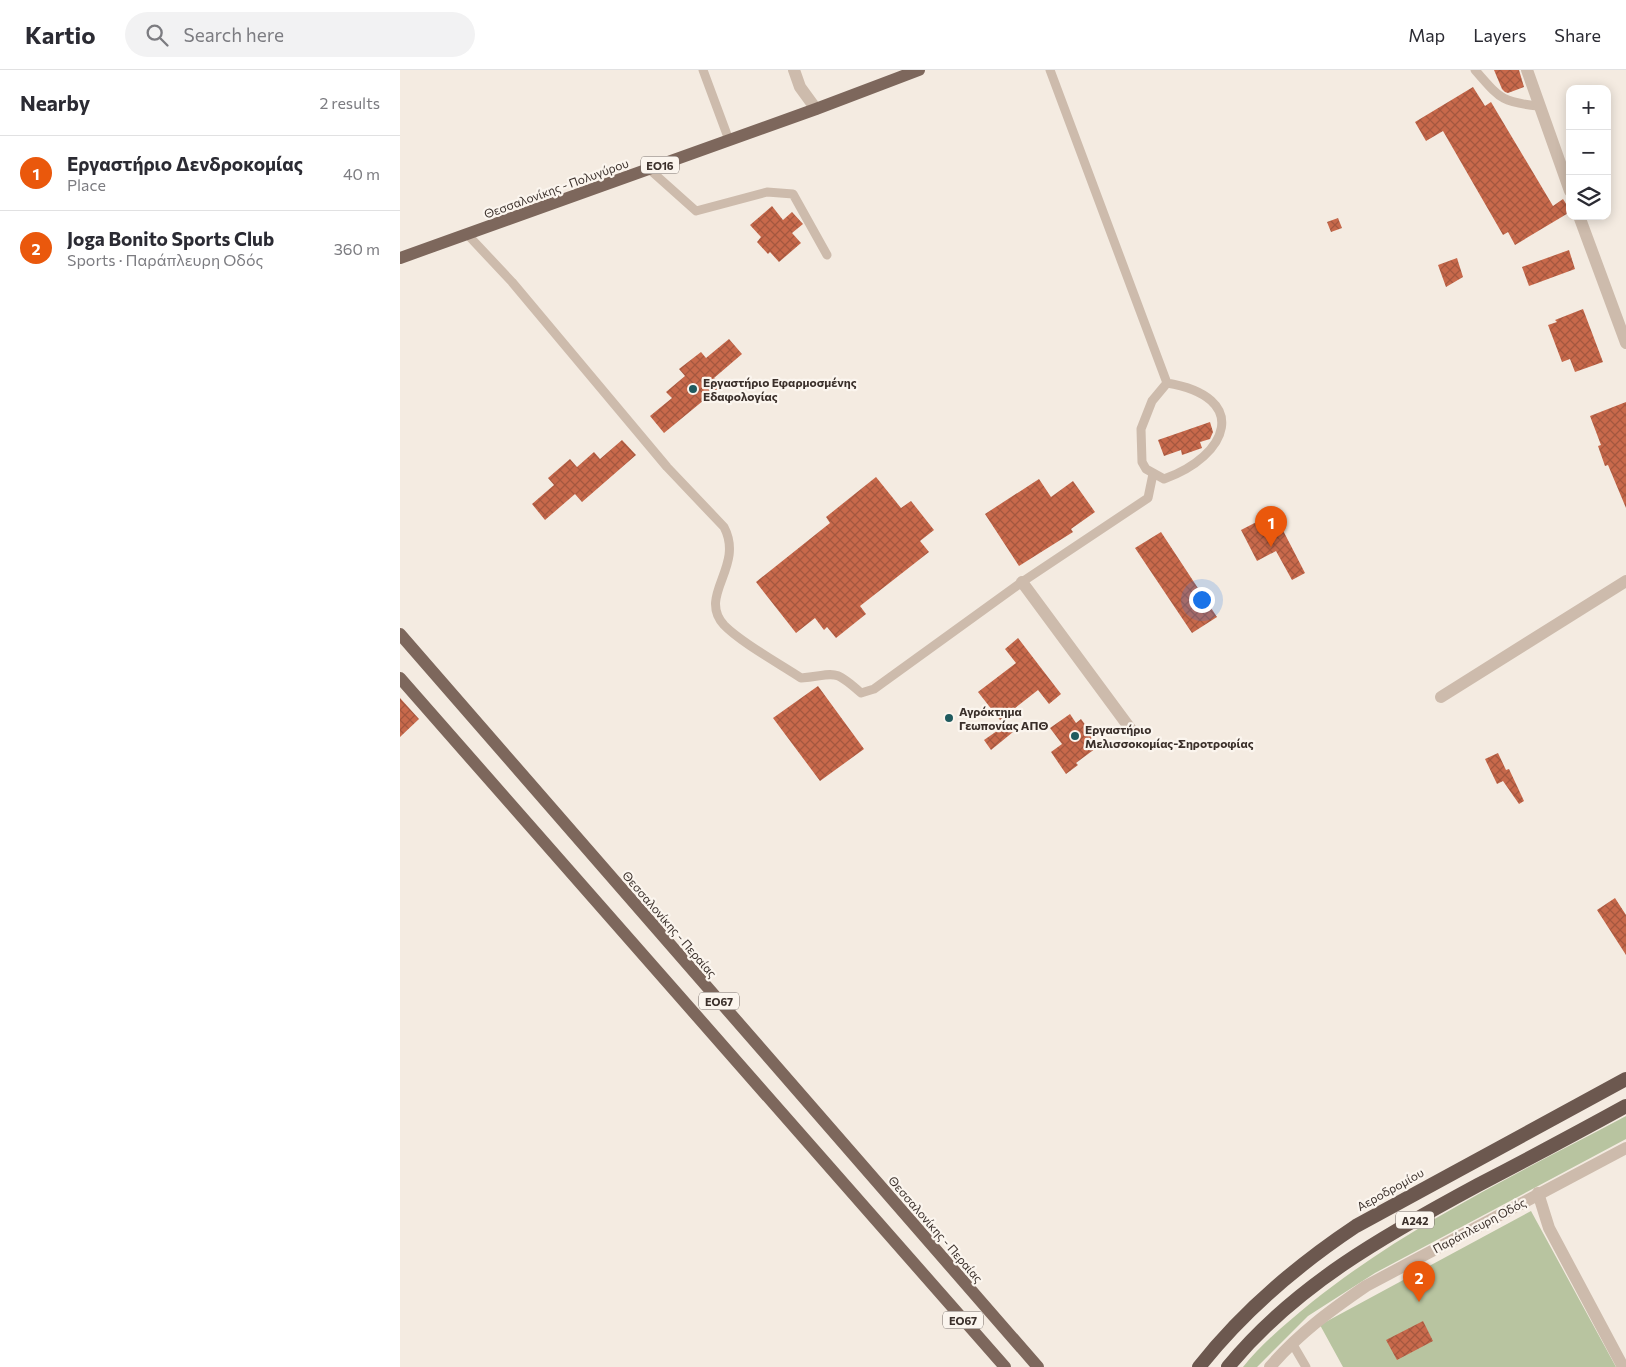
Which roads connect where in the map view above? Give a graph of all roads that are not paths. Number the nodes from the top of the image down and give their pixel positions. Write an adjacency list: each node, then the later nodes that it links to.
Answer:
1 (703, 70): 9 (lane)
2 (794, 70): 8 (street)
3 (918, 70): 8 (main road, Θεσσαλονίκης - Πολυγύρου / ΕΟ16)
4 (1050, 70): 17 (lane)
5 (1475, 70): 7 (lane)
6 (1527, 70): 7 (street)
7 (1538, 106): 11 (street)
8 (816, 109): 9 (main road, Θεσσαλονίκης - Πολυγύρου / ΕΟ16)
9 (729, 140): 10 (main road, Θεσσαλονίκης - Πολυγύρου / ΕΟ16)
10 (649, 169): 13 (main road, Θεσσαλονίκης - Πολυγύρου / ΕΟ16); 14 (lane)
11 (1566, 180)
12 (1580, 220): 16 (street)
13 (467, 234): 15 (main road, Θεσσαλονίκης - Πολυγύρου / ΕΟ16); 20 (lane)
14 (827, 255)
15 (400, 258)
16 (1626, 343)
17 (1167, 383): 18 (lane); 18 (lane)
18 (1153, 474): 20 (lane)
19 (1626, 581): 23 (street)
20 (1022, 582): 24 (street)
21 (400, 634): 31 (main road, Θεσσαλονίκης - Περαίας / ΕΟ67)
22 (400, 678): 30 (main road, ΕΟ67)
23 (1441, 697)
24 (1132, 731)
25 (1626, 1079): 32 (highway, Αεροδρομίου / Α242)
26 (1626, 1106): 33 (highway, Α242)
27 (1626, 1148): 28 (street, Παράπλευρη Οδός)
28 (1538, 1193): 29 (street, Παράπλευρη Οδός); 36 (street)
29 (1292, 1343): 34 (street, Παράπλευρη Οδός); 35 (lane)
30 (1005, 1367)
31 (1038, 1367)
32 (1199, 1367)
33 (1228, 1367)
34 (1270, 1367)
35 (1306, 1367)
36 (1623, 1367)

